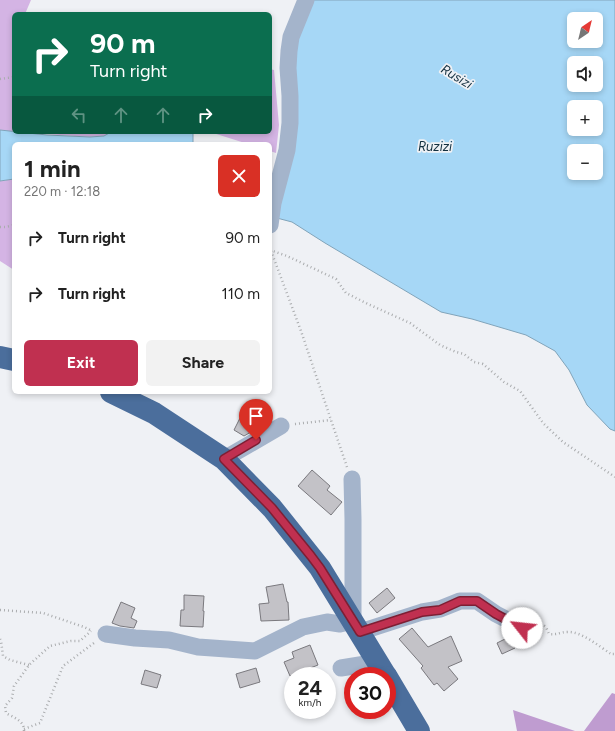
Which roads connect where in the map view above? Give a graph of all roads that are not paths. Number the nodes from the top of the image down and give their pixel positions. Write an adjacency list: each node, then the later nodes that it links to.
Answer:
1 (306, 0): 2 (street)
2 (272, 210)
3 (0, 357): 4 (highway)
4 (12, 360)
5 (115, 394): 7 (highway)
6 (281, 426): 7 (street)
7 (224, 459): 9 (highway)
8 (352, 478): 9 (street)
9 (357, 627): 10 (street); 11 (street); 12 (highway)
10 (522, 628)
11 (99, 632)
12 (381, 667)
13 (341, 668): 14 (street)
14 (344, 668)
15 (396, 692): 16 (highway)
16 (419, 731)

